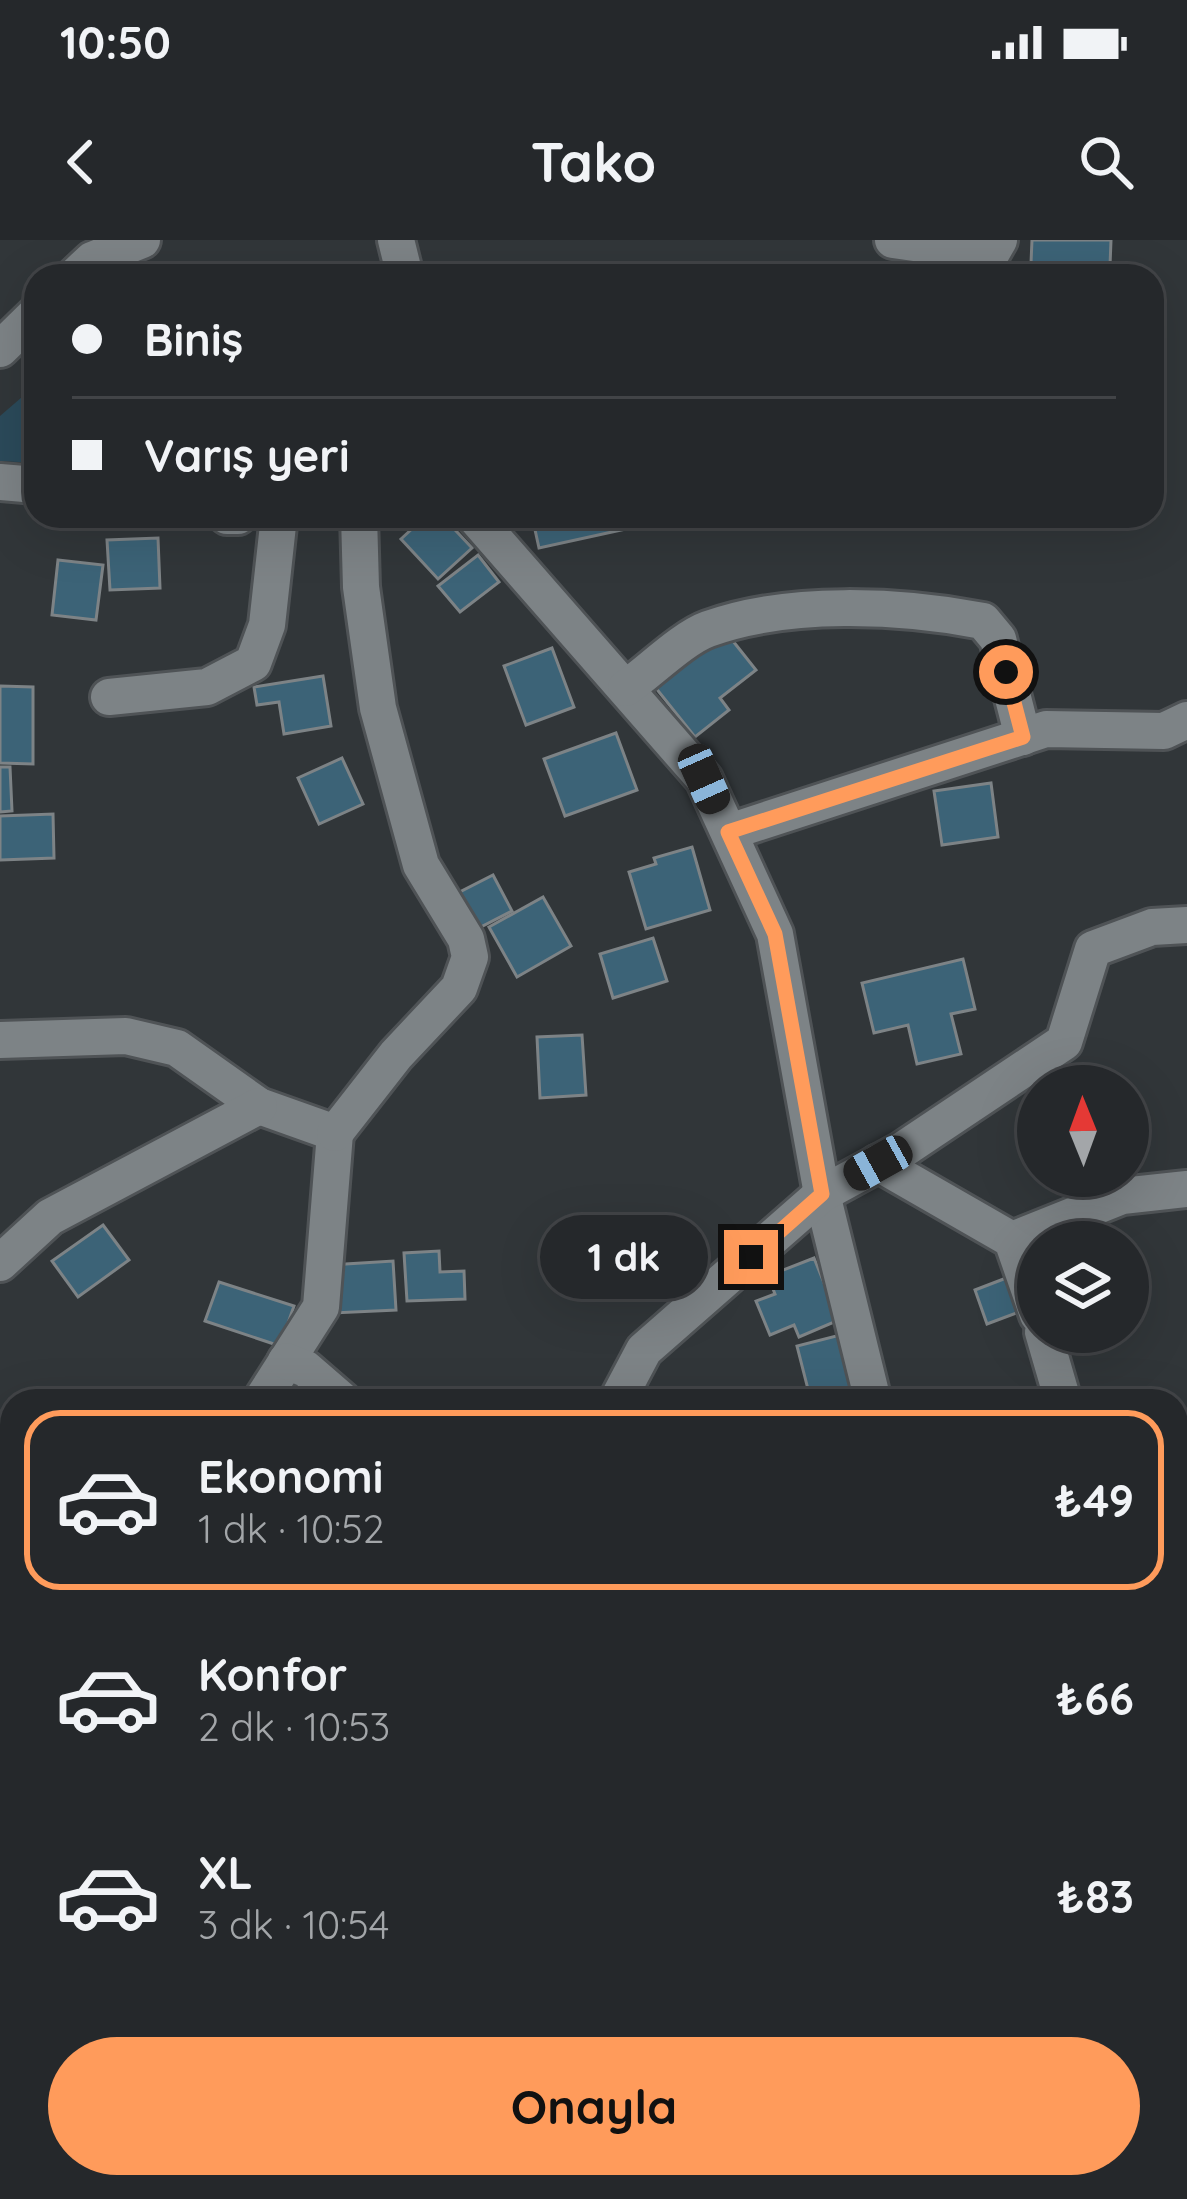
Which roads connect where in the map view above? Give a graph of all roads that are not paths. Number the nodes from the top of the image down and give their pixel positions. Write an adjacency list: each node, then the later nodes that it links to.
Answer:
1 (142, 240): 4 (street)
2 (893, 240): 3 (street)
3 (999, 240)
4 (88, 264)
5 (24, 326): 6 (street)
6 (0, 349)
7 (278, 528): 11 (street)
8 (359, 528): 18 (street)
9 (485, 528): 10 (street)
10 (626, 688): 13 (street); 14 (street)
11 (110, 697)
12 (1187, 720): 13 (street)
13 (1023, 737): 14 (street)
14 (728, 832): 21 (street)
15 (1187, 925): 19 (street)
16 (0, 1040): 17 (street)
17 (259, 1106): 18 (street); 24 (street)
18 (335, 1133): 26 (street)
19 (878, 1163): 21 (street); 22 (street)
20 (1187, 1189): 22 (street)
21 (822, 1194): 29 (street); 30 (street)
22 (1012, 1240): 23 (street)
23 (1017, 1254)
24 (0, 1263)
25 (1049, 1353): 31 (street)
26 (286, 1361): 27 (street); 28 (street)
27 (268, 1389)
28 (329, 1389)
29 (623, 1389)
30 (870, 1389)
31 (1060, 1389)

